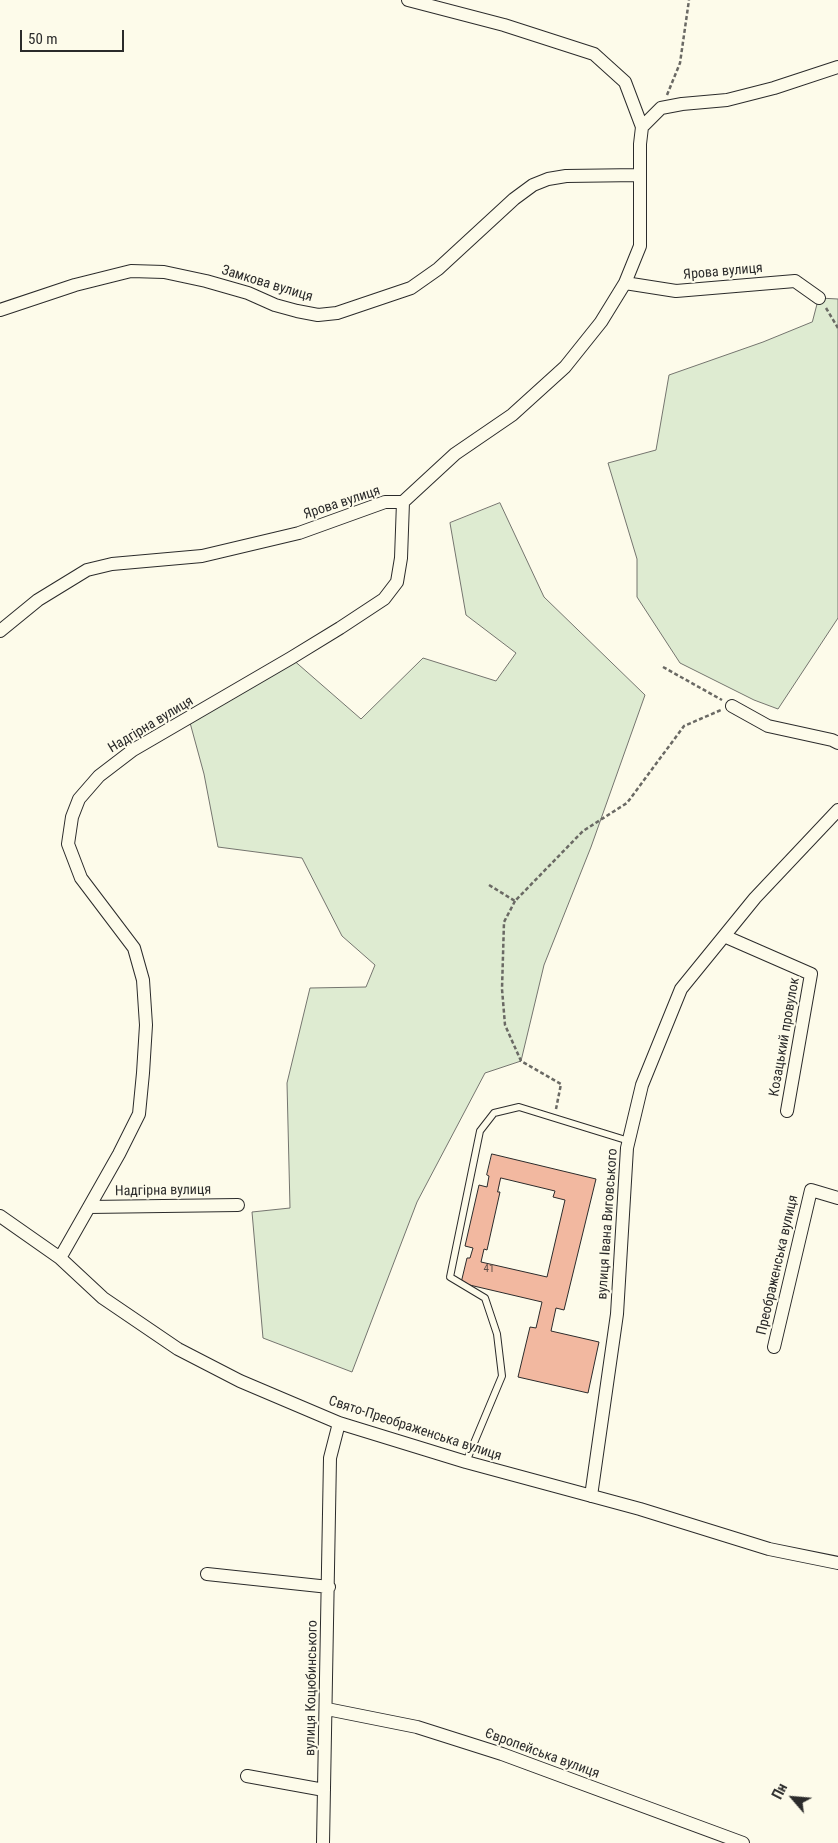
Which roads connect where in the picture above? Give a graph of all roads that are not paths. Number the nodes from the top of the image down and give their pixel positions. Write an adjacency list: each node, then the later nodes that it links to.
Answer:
1 (410, 0): 3 (street)
2 (838, 67): 3 (street)
3 (642, 127): 4 (street, Ярова вулиця)
4 (639, 175): 5 (street, Ярова вулиця); 7 (street, Замкова вулиця)
5 (625, 283): 6 (street, Ярова вулиця); 8 (street, Ярова вулиця)
6 (819, 298)
7 (0, 310)
8 (403, 502): 9 (street, Ярова вулиця); 18 (street, Надгірна вулиця)
9 (0, 632)
10 (732, 706): 11 (street)
11 (838, 743)
12 (838, 810): 13 (street, вулиця Івана Виговського)
13 (724, 936): 14 (street, Козацький провулок); 15 (street, вулиця Івана Виговського)
14 (787, 1111)
15 (629, 1141): 23 (lane); 24 (street, вулиця Івана Виговського)
16 (838, 1198): 21 (street, Преображенська вулиця)
17 (238, 1205): 18 (street, Надгірна вулиця)
18 (89, 1207): 20 (street, Надгірна вулиця)
19 (0, 1216): 20 (street, Свято-Преображенська вулиця)
20 (60, 1258): 22 (street, Свято-Преображенська вулиця)
21 (774, 1347)
22 (339, 1422): 23 (street, Свято-Преображенська вулиця); 27 (street, вулиця Коцюбинського)
23 (466, 1462): 24 (street, Свято-Преображенська вулиця)
24 (591, 1496): 25 (street, Свято-Преображенська вулиця)
25 (838, 1563)
26 (207, 1574): 27 (street)
27 (329, 1587): 28 (street, вулиця Коцюбинського)
28 (327, 1709): 30 (street, вулиця Коцюбинського); 32 (street, Європейська вулиця)
29 (247, 1776): 30 (street)
30 (324, 1790): 31 (street, вулиця Коцюбинського)
31 (324, 1843)
32 (742, 1843)

